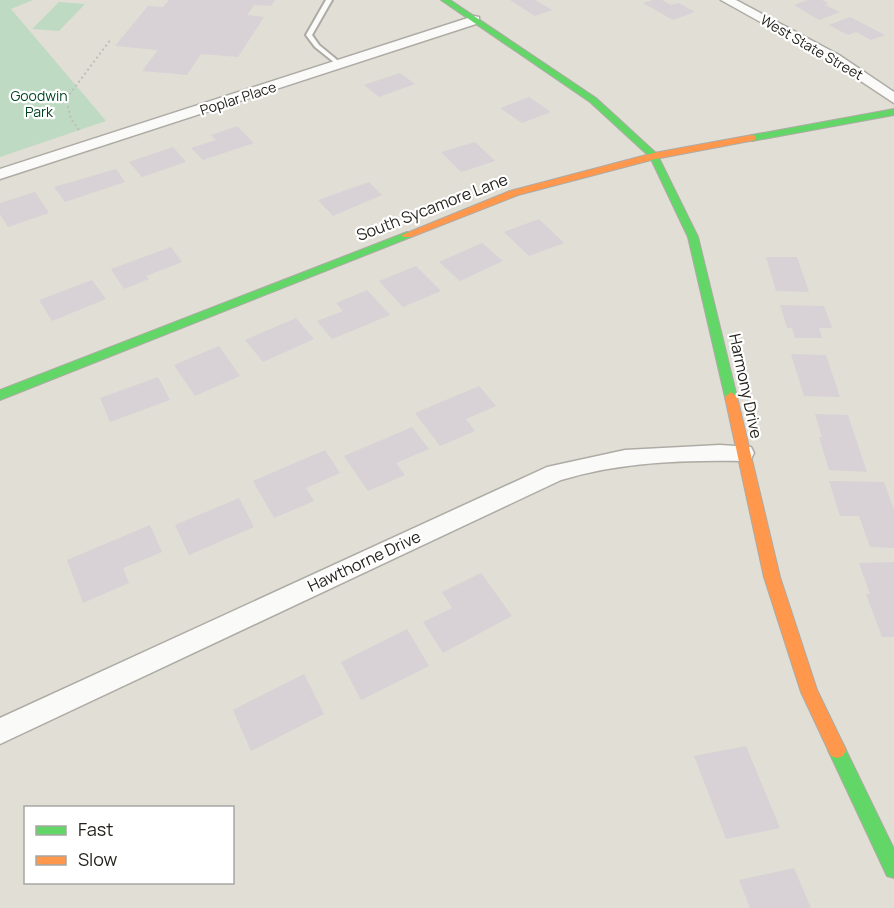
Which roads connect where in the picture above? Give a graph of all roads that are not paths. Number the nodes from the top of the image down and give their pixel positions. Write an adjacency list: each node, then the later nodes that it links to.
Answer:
1 (329, 0): 5 (lane)
2 (445, 0): 4 (street, Harmony Drive)
3 (727, 0): 6 (street, West State Street)
4 (474, 20): 5 (street, Poplar Place); 8 (street, Harmony Drive)
5 (340, 65): 9 (street, Poplar Place)
6 (894, 99)
7 (894, 112): 8 (street, South Sycamore Lane)
8 (654, 156): 10 (street, South Sycamore Lane); 11 (street, Harmony Drive)
9 (0, 174)
10 (0, 395)
11 (744, 453): 12 (street, Hawthorne Drive); 13 (street, Harmony Drive)
12 (0, 731)
13 (894, 869)

